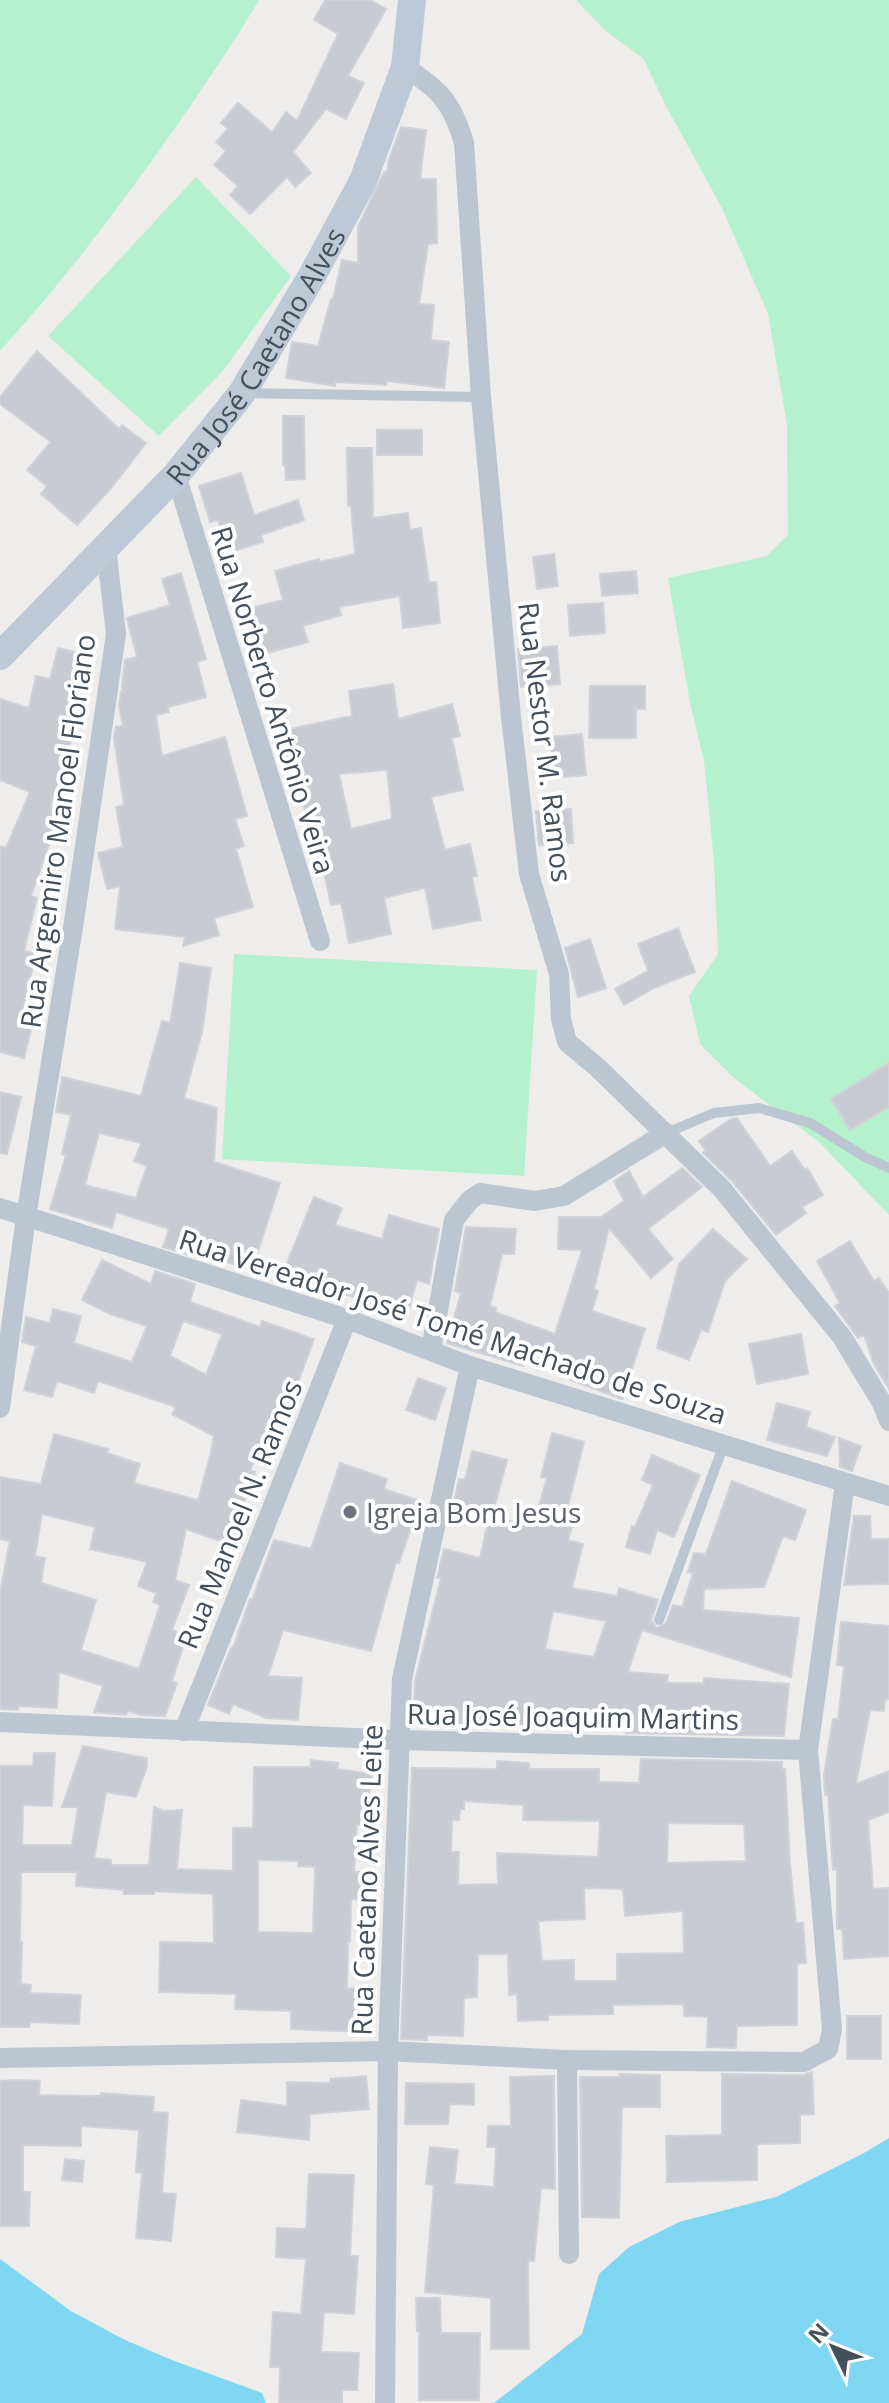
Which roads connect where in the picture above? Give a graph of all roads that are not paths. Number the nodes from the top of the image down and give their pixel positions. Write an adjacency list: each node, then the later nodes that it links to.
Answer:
1 (412, 0): 2 (street, Rua José Caetano Alves)
2 (405, 67): 3 (street, Rua José Caetano Alves); 4 (street, Rua Nestor M. Ramos)
3 (242, 393): 4 (lane); 5 (street, Rua José Caetano Alves)
4 (481, 397): 9 (street, Rua Nestor M. Ramos)
5 (176, 475): 6 (street, Rua José Caetano Alves); 8 (street, Rua Norberto Antônio Veira)
6 (106, 547): 7 (street, Rua José Caetano Alves); 12 (street, Rua Argemiro Manoel Floriano)
7 (0, 656)
8 (320, 941)
9 (666, 1133): 10 (lane); 14 (street); 17 (street, Rua Nestor M. Ramos)
10 (889, 1168)
11 (0, 1208): 12 (street, Rua Vereador José Tomé Machado de Souza)
12 (26, 1217): 13 (street, Rua Vereador José Tomé Machado de Souza); 16 (street, Rua Argemiro Manoel Floriano)
13 (347, 1319): 14 (street, Rua Vereador José Tomé Machado de Souza); 23 (street, Rua Manoel N. Ramos)
14 (431, 1350): 15 (street, Rua Vereador José Tomé Machado de Souza)
15 (470, 1366): 18 (street, Rua Vereador José Tomé Machado de Souza); 24 (street, Rua Caetano Alves Leite)
16 (0, 1408)
17 (889, 1421)
18 (724, 1444): 19 (street, Rua Vereador José Tomé Machado de Souza); 21 (lane)
19 (845, 1483): 20 (street, Rua Vereador José Tomé Machado de Souza); 25 (street)
20 (889, 1496)
21 (659, 1620)
22 (0, 1722): 23 (street, Rua José Joaquim Martins)
23 (184, 1731): 24 (street, Rua José Joaquim Martins)
24 (398, 1740): 25 (street, Rua José Joaquim Martins); 26 (street, Rua Caetano Alves Leite)
25 (808, 1750): 28 (street)
26 (388, 2051): 27 (street); 28 (street); 30 (street, Rua Caetano Alves Leite)
27 (0, 2058)
28 (567, 2060): 29 (street)
29 (569, 2254)
30 (385, 2403)

